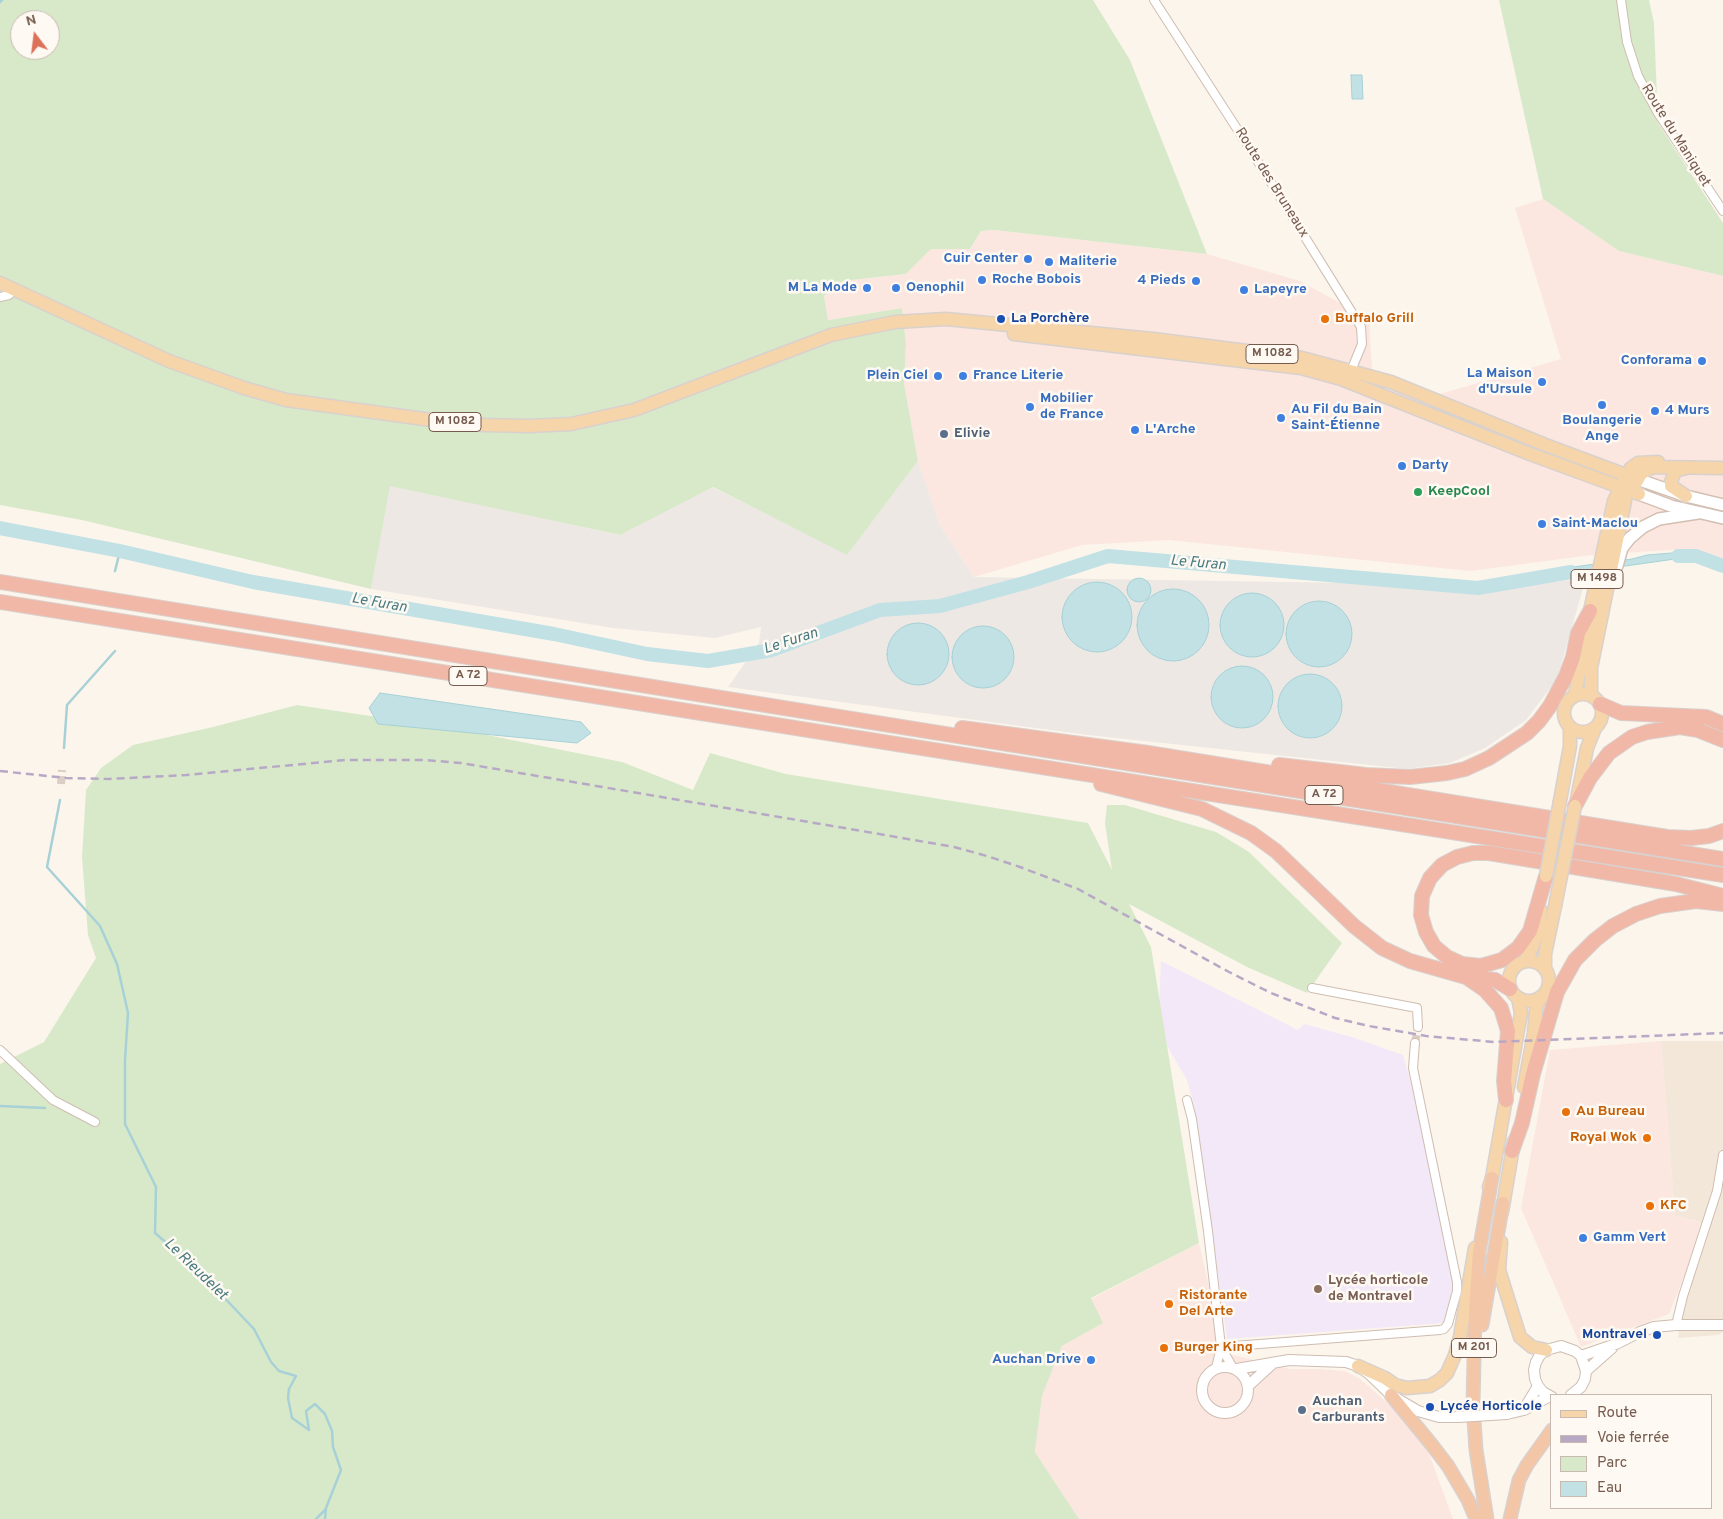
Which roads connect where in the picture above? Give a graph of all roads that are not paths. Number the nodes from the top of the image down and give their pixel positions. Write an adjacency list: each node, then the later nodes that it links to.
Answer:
1 (1154, 0): 7 (street, Route des Bruneaux)
2 (1621, 0): 3 (street, Route du Maniquet)
3 (1723, 211)
4 (0, 283): 5 (main road, M 1082)
5 (14, 289): 6 (street); 7 (main road, M 1082)
6 (0, 297)
7 (1346, 375): 8 (main road, M 1082); 9 (main road, M 1082)
8 (1415, 392): 9 (main road); 13 (main road, M 1082)
9 (1411, 406): 12 (main road, M 1082)
10 (1690, 467): 11 (main road); 13 (main road); 14 (main road)
11 (1723, 468)
12 (1582, 474): 13 (main road, M 1082); 13 (main road)
13 (1627, 483): 14 (main road); 16 (main road, M 1082); 18 (main road, M 1498); 21 (main road, M 1498)
14 (1686, 496): 15 (main road)
15 (1723, 505)
16 (1698, 513): 17 (main road, M 1082); 18 (main road)
17 (1723, 518)
18 (1610, 572): 23 (main road, M 1498)
19 (0, 582): 27 (highway, A 72)
20 (0, 602): 30 (highway, A 72)
21 (1590, 611): 22 (main road, M 1498); 29 (highway)
22 (1576, 695): 23 (main road); 25 (main road)
23 (1596, 700): 24 (highway); 26 (main road)
24 (1723, 724)
25 (1570, 727): 26 (main road); 35 (main road, bridge)
26 (1595, 728): 31 (main road)
27 (924, 731): 29 (highway); 33 (highway, A 72)
28 (1723, 740): 31 (highway)
29 (1148, 753): 32 (highway)
30 (1089, 774): 34 (highway, A 72); 40 (highway)
31 (1575, 806): 39 (main road, bridge)
32 (1723, 831)
33 (1723, 859)
34 (1723, 875)
35 (1546, 876): 36 (highway); 38 (main road)
36 (1723, 896)
37 (1723, 904): 50 (highway)
38 (1524, 961): 39 (main road); 42 (main road)
39 (1545, 968): 43 (main road)
40 (1466, 977): 42 (highway); 48 (highway)
41 (1312, 988): 44 (street)
42 (1514, 994): 43 (main road); 48 (main road, M 201)
43 (1543, 996): 50 (main road, M 201)
44 (1418, 1027)
45 (1415, 1043): 57 (street)
46 (0, 1050): 49 (street)
47 (1188, 1100): 57 (street)
48 (1506, 1100): 52 (main road, M 201)
49 (95, 1122)
50 (1512, 1151): 53 (main road, M 201)
51 (1723, 1155): 54 (street)
52 (1492, 1178): 61 (main road); 74 (highway, M 201)
53 (1503, 1202): 58 (main road); 75 (highway, M 201)
54 (1676, 1325): 55 (street); 56 (street)
55 (1723, 1325)
56 (1616, 1344): 59 (street); 64 (street)
57 (1221, 1347): 62 (street); 63 (street)
58 (1546, 1350): 59 (street); 66 (street)
59 (1580, 1356): 64 (street)
60 (1272, 1364): 61 (street); 63 (street); 65 (street)
61 (1358, 1366): 68 (street)
62 (1216, 1368): 63 (street); 65 (street)
63 (1235, 1369): 65 (street)
64 (1586, 1371): 67 (street)
65 (1248, 1386)
66 (1538, 1386): 69 (street); 71 (street)
67 (1572, 1394)
68 (1391, 1395): 71 (street, bridge); 73 (highway)
69 (1550, 1395)
70 (1550, 1397): 71 (street)
71 (1524, 1410)
72 (1550, 1433): 76 (highway)
73 (1476, 1519)
74 (1487, 1519)
75 (1492, 1519)
76 (1510, 1519)

